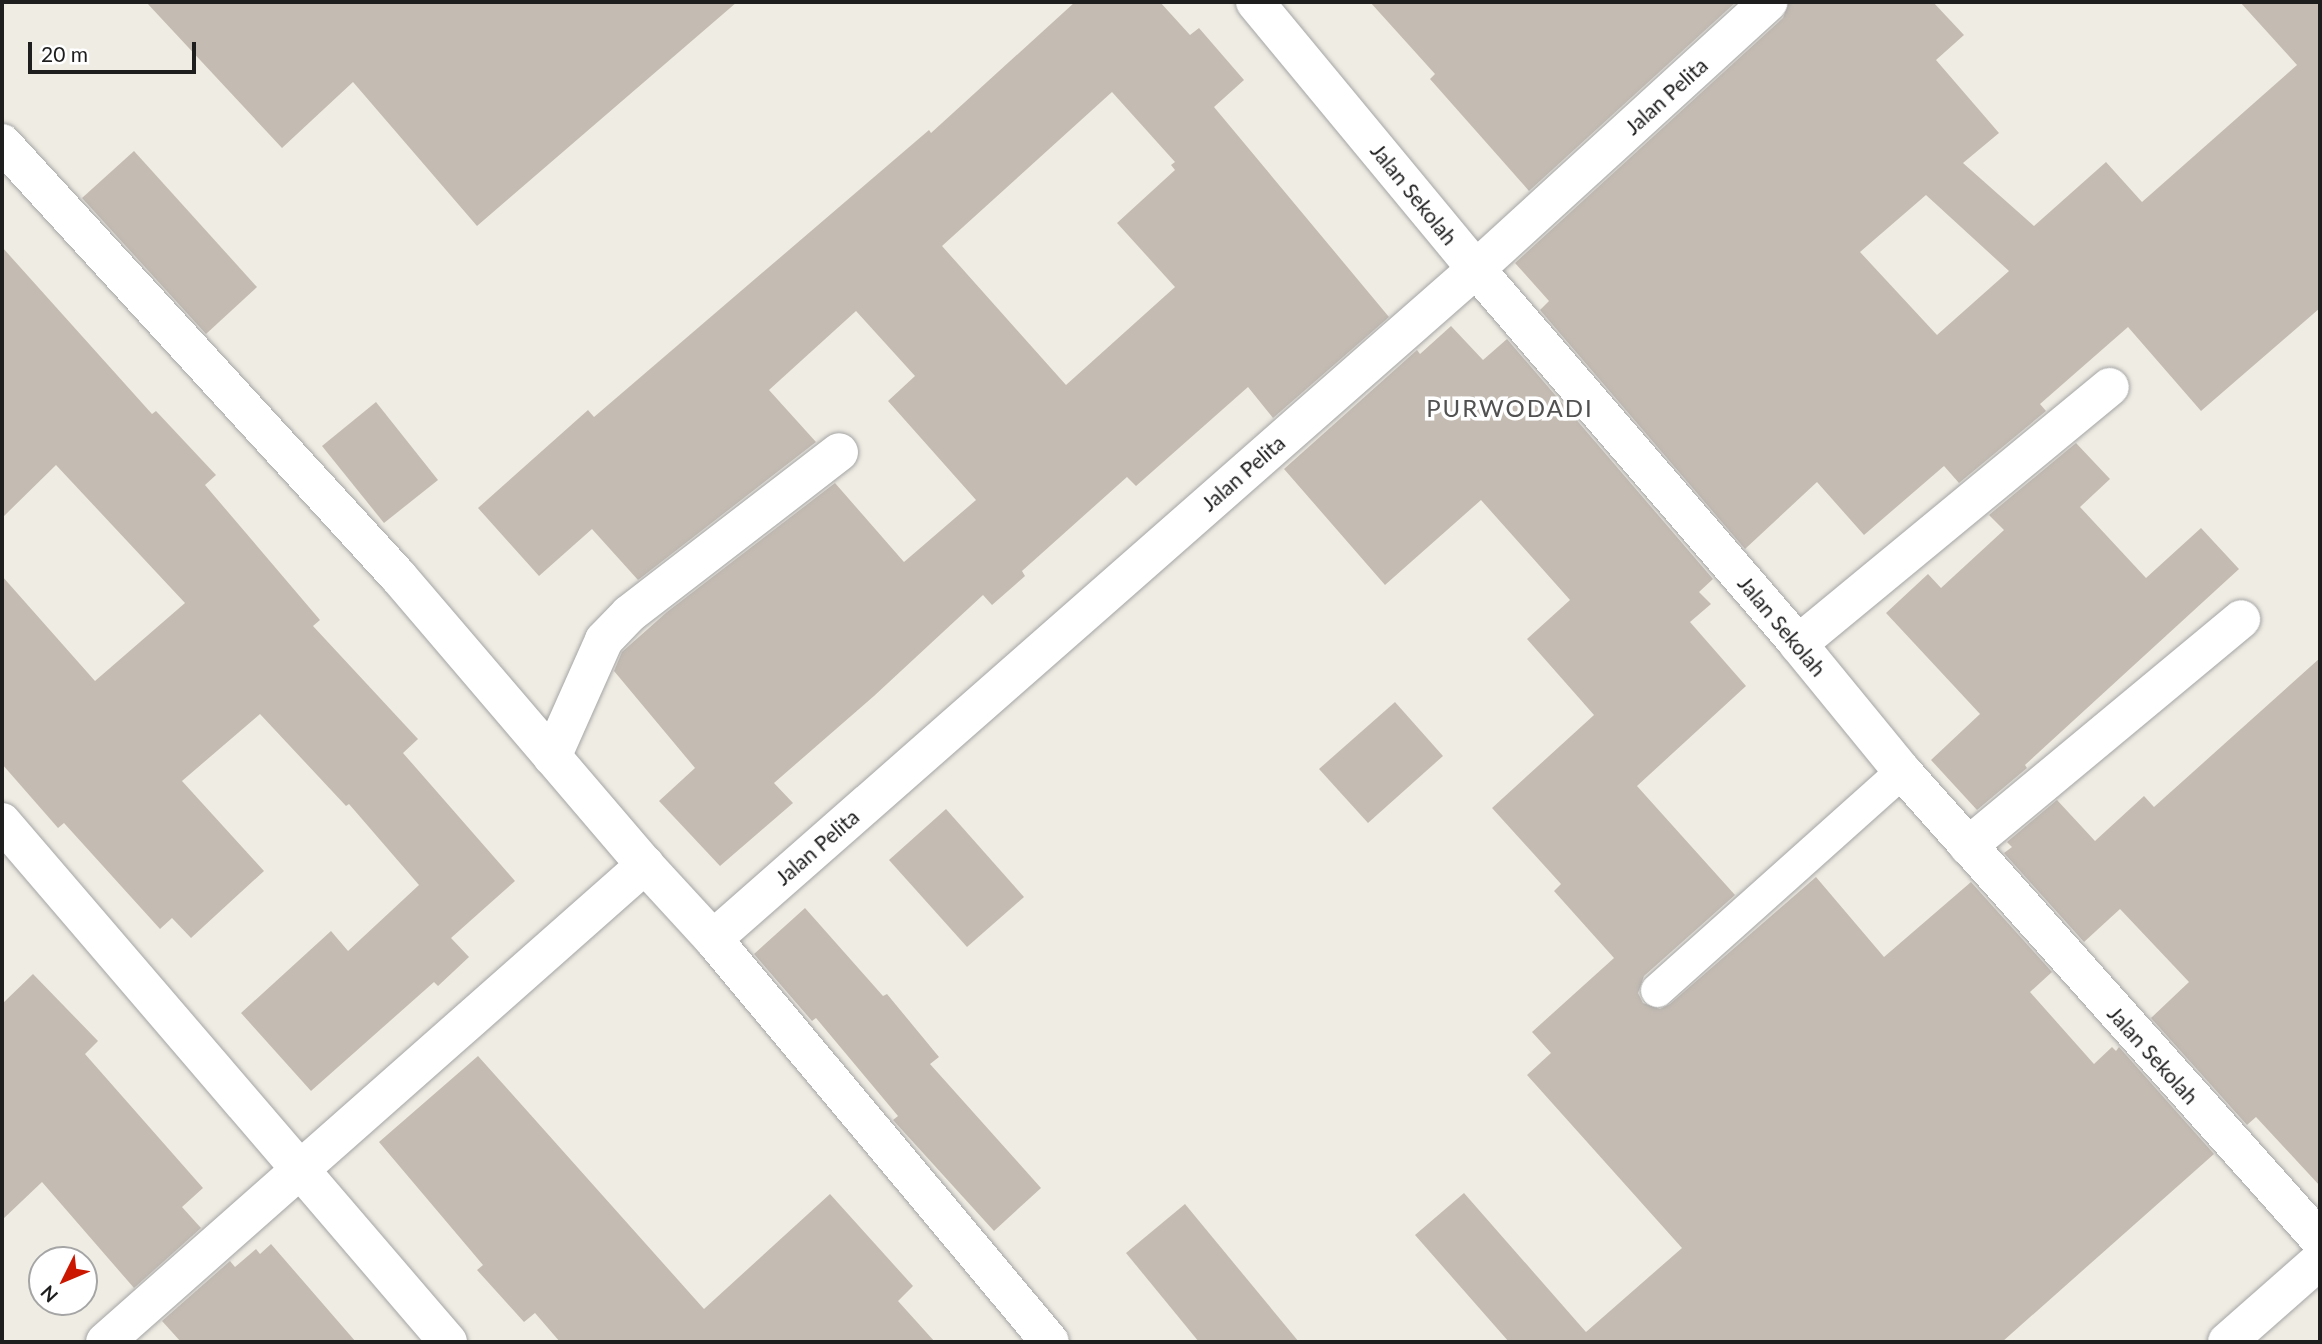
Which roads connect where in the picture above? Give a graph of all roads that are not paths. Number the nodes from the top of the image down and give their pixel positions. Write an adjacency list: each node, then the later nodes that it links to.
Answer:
1 (1255, 2): 4 (street, Jalan Sekolah)
2 (1768, 2): 4 (street, Jalan Pelita)
3 (2, 142): 9 (street)
4 (1476, 269): 8 (street, Jalan Sekolah); 14 (street, Jalan Pelita)
5 (2110, 387): 8 (street)
6 (839, 452): 9 (street)
7 (2241, 619): 12 (street)
8 (1798, 644): 10 (street, Jalan Sekolah)
9 (552, 757): 13 (street)
10 (1902, 771): 12 (street, Jalan Sekolah); 15 (lane)
11 (2, 822): 16 (street)
12 (1968, 846): 17 (street, Jalan Sekolah)
13 (645, 865): 14 (street); 16 (street)
14 (713, 939): 21 (street)
15 (1657, 990)
16 (300, 1167): 19 (street); 20 (street)
17 (2320, 1240)
18 (2320, 1260): 22 (street)
19 (105, 1342)
20 (448, 1342)
21 (1050, 1342)
22 (2227, 1342)

